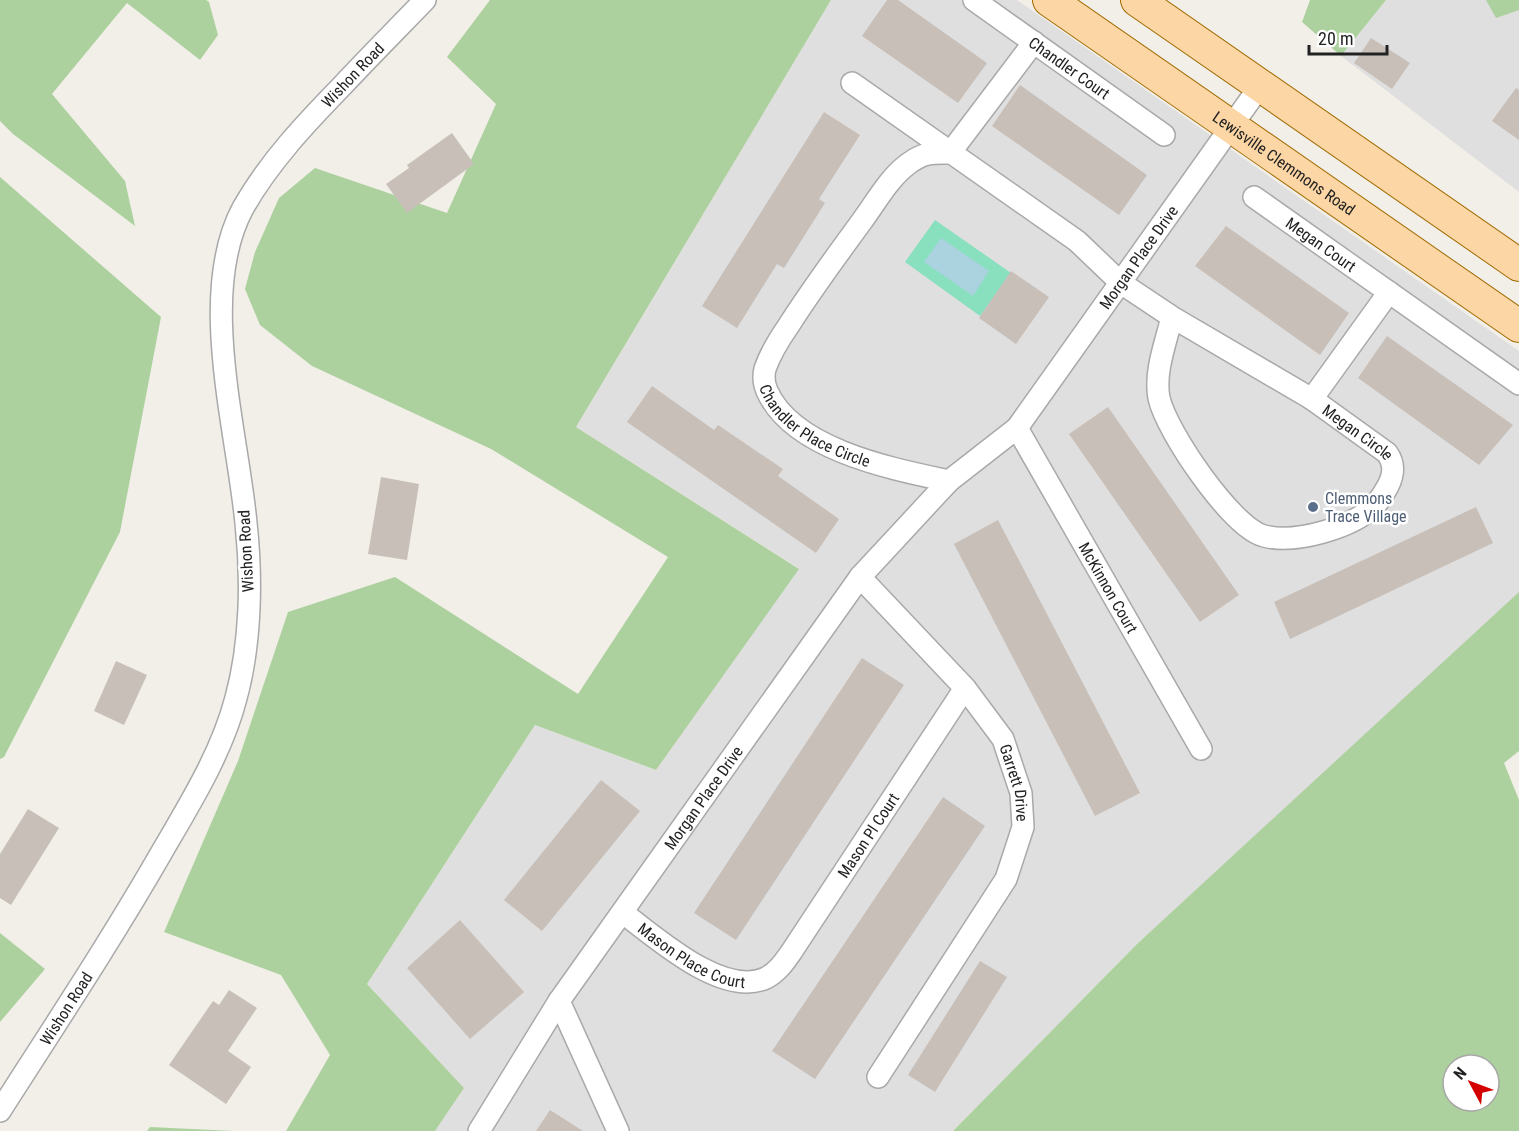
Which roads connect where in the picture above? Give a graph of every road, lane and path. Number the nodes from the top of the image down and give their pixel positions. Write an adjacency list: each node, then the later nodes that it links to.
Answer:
1 (425, 0): 28 (street, Wishon Road)
2 (974, 0): 5 (street, Chandler Court)
3 (1049, 0): 8 (main road, Lewisville Clemmons Road)
4 (1137, 0): 7 (main road)
5 (1034, 42): 9 (street, Chandler Court); 10 (street)
6 (852, 83): 10 (street)
7 (1260, 86): 8 (street, Morgan Place Drive); 12 (main road)
8 (1231, 127): 13 (street, Morgan Place Drive); 16 (main road, Lewisville Clemmons Road)
9 (1164, 135)
10 (950, 153): 13 (street); 20 (street, Chandler Place Circle)
11 (1254, 197): 14 (street, Megan Court)
12 (1519, 265)
13 (1121, 283): 15 (street, Megan Circle); 19 (street, Morgan Place Drive)
14 (1389, 292): 17 (street, Megan Court); 18 (street)
15 (1172, 317): 18 (street, Megan Circle); 18 (street, Megan Circle)
16 (1519, 326)
17 (1519, 384)
18 (1312, 399)
19 (1017, 428): 20 (street); 23 (street, McKinnon Court)
20 (949, 481): 21 (street, Morgan Place Drive)
21 (860, 576): 22 (street, Garrett Drive); 24 (street, Morgan Place Drive)
22 (965, 688): 25 (street, Mason Pl Court); 27 (street, Garrett Drive)
23 (1200, 749)
24 (623, 913): 25 (street, Mason Place Court); 26 (street, Morgan Place Drive)
25 (769, 977)
26 (559, 1001): 29 (street, Morgan Place Drive); 30 (street)
27 (878, 1077)
28 (0, 1111)
29 (479, 1131)
30 (618, 1131)

